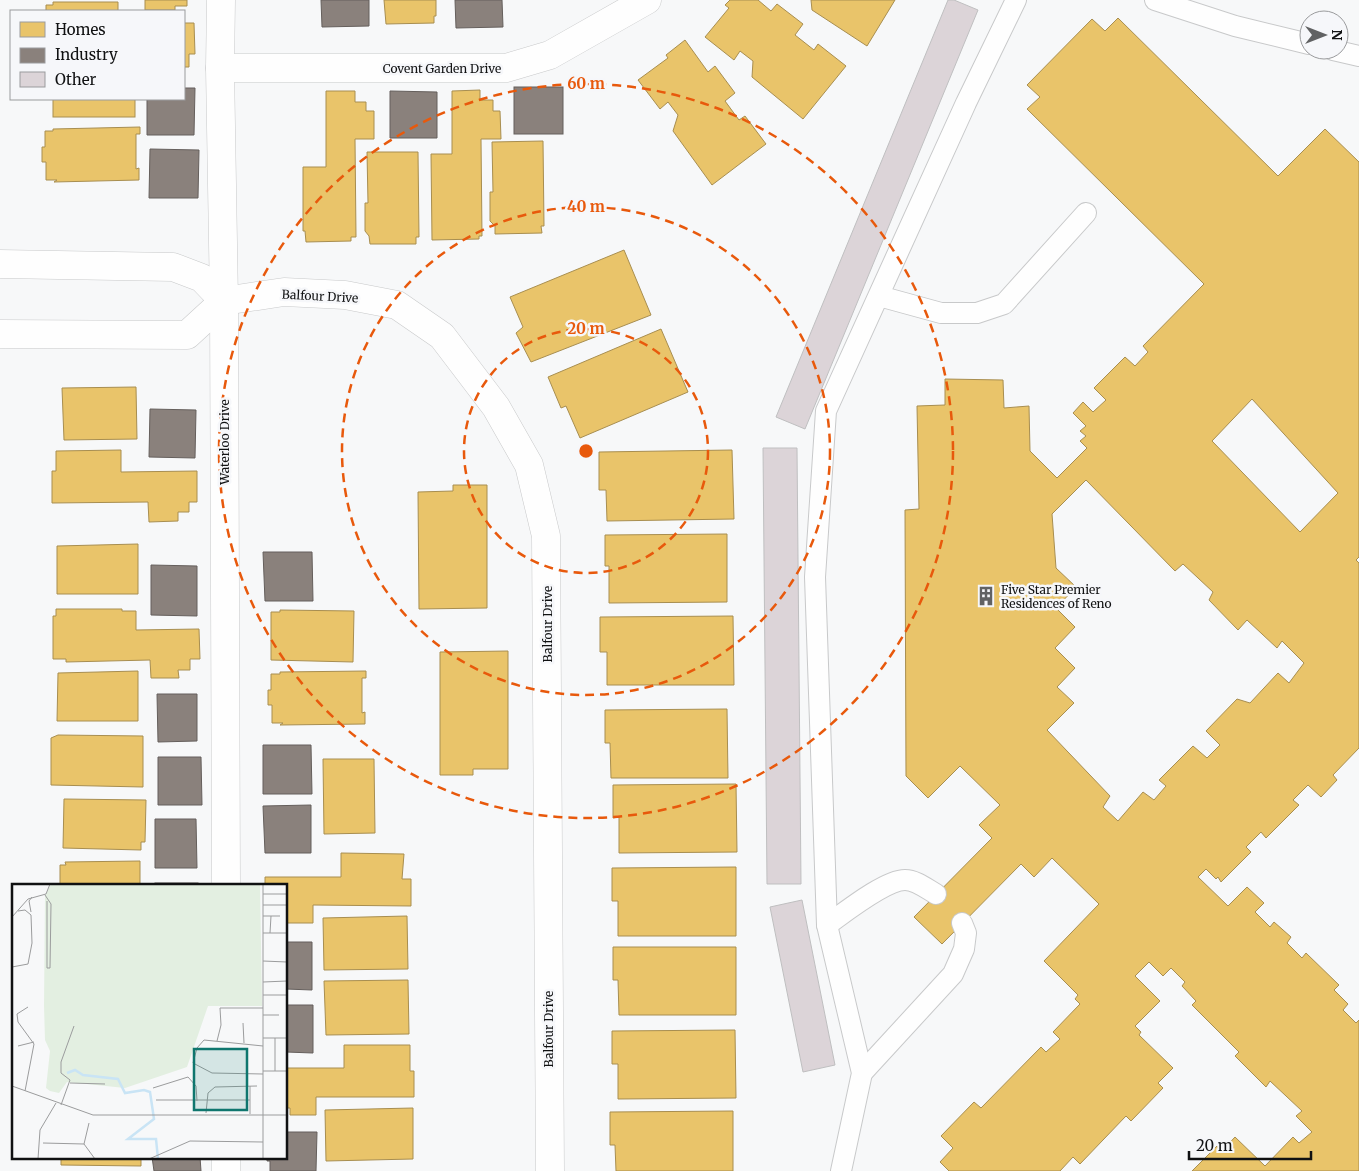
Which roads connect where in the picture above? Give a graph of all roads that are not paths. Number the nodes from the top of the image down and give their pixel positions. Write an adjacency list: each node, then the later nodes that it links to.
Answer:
1 (221, 0): 6 (street, Waterloo Drive)
2 (647, 0): 6 (street, Covent Garden Drive)
3 (1016, 0): 9 (lane)
4 (1155, 0): 5 (lane)
5 (1299, 42)
6 (220, 68): 10 (street, Waterloo Drive)
7 (1086, 212): 9 (lane)
8 (0, 264): 10 (street)
9 (879, 296): 15 (lane)
10 (224, 301): 11 (street); 12 (street, Waterloo Drive); 19 (street, Balfour Drive)
11 (0, 334)
12 (226, 884)
13 (936, 894): 15 (lane)
14 (962, 923): 16 (lane)
15 (827, 925): 16 (lane)
16 (862, 1073): 20 (lane)
17 (226, 1158): 18 (street)
18 (226, 1171)
19 (550, 1171)
20 (841, 1171)

